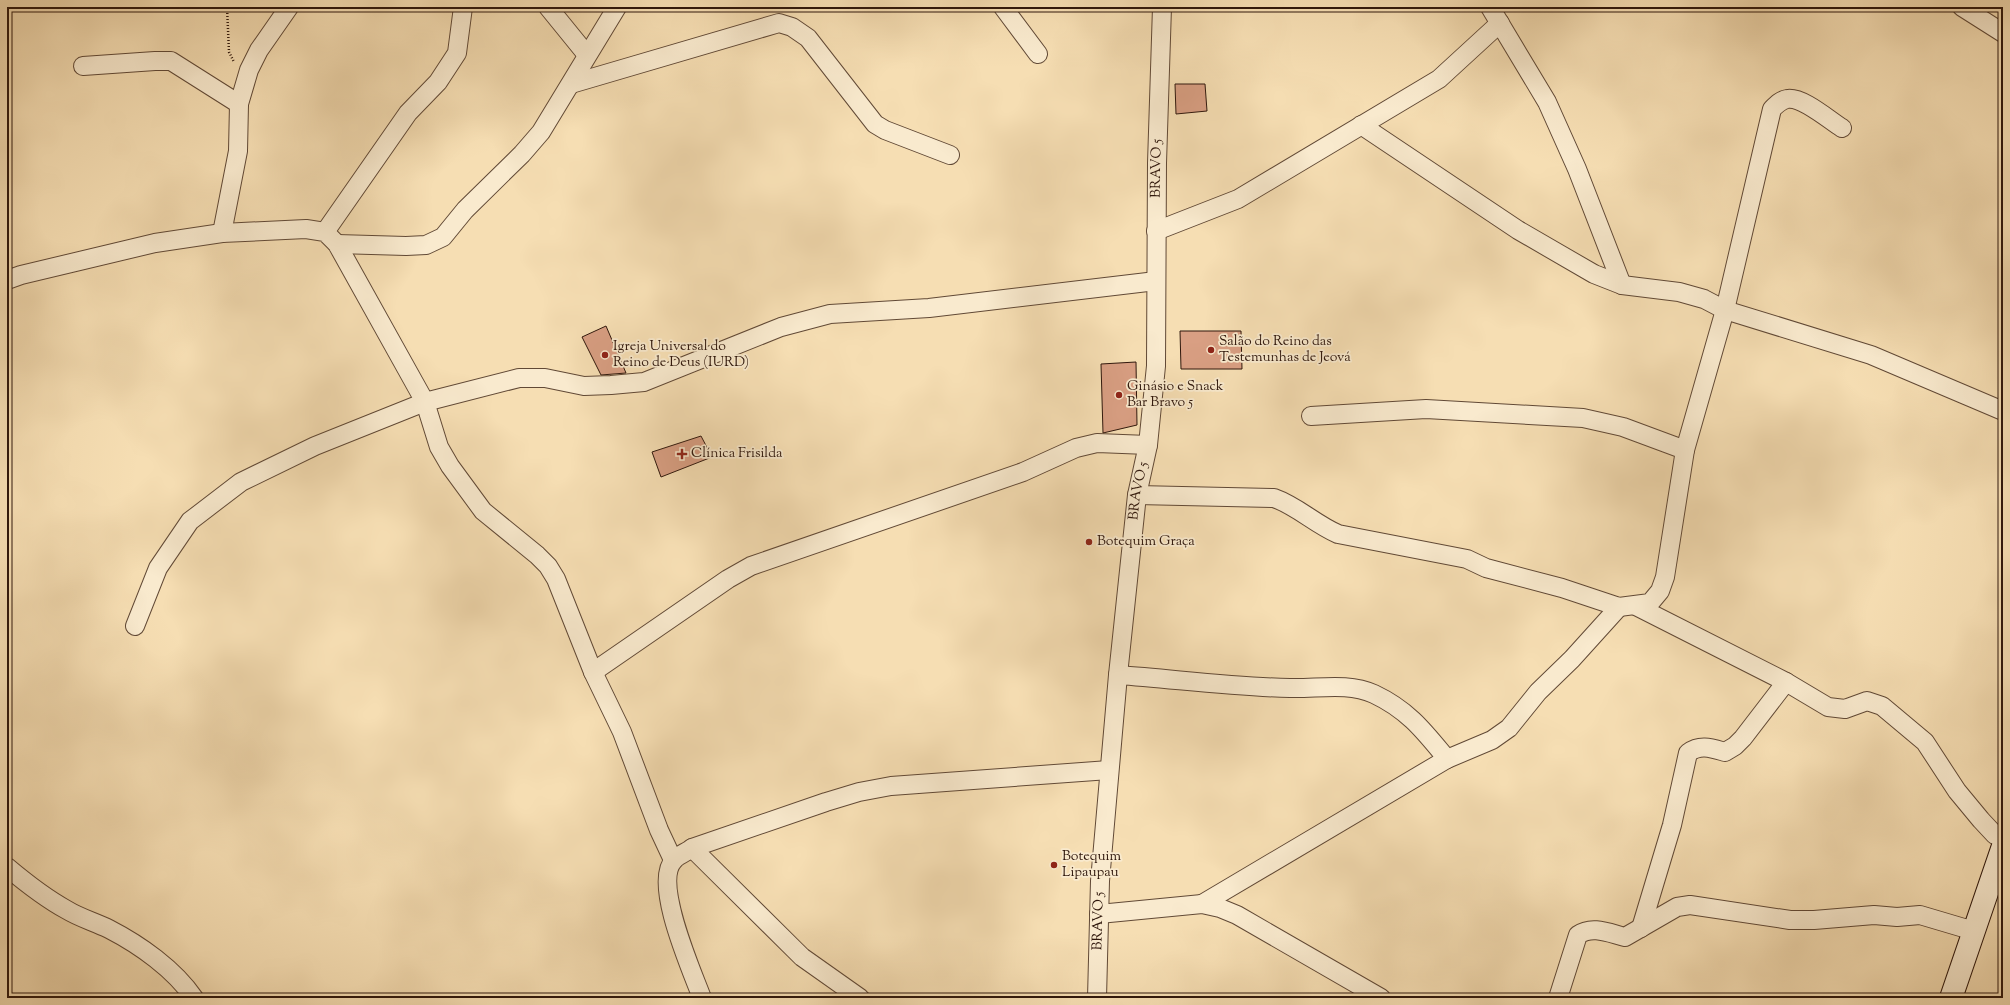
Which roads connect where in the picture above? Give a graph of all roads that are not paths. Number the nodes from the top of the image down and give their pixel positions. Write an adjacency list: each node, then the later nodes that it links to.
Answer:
1 (289, 7): 15 (street)
2 (463, 7): 21 (street)
3 (548, 7): 12 (street)
4 (617, 7): 12 (street)
5 (1003, 7): 11 (street)
6 (1162, 7): 19 (street, BRAVO 5)
7 (1490, 7): 9 (street)
8 (1962, 7): 10 (street)
9 (1500, 23): 16 (street); 24 (street)
10 (2003, 33)
11 (1038, 54)
12 (587, 55): 14 (street)
13 (83, 66): 15 (street)
14 (571, 84): 18 (street); 21 (street)
15 (238, 104): 20 (street)
16 (1361, 125): 19 (street); 24 (street)
17 (1842, 128): 25 (street)
18 (950, 155)
19 (1156, 231): 23 (street, BRAVO 5)
20 (222, 233): 21 (street); 22 (street)
21 (331, 238): 26 (street)
22 (7, 280)
23 (1156, 281): 26 (street); 29 (street, BRAVO 5)
24 (1622, 285): 25 (street)
25 (1725, 310): 27 (street); 30 (street)
26 (425, 402): 33 (street); 34 (street)
27 (2003, 411)
28 (1311, 416): 30 (street)
29 (1148, 445): 31 (street, BRAVO 5); 34 (street)
30 (1685, 450): 32 (street)
31 (1137, 496): 32 (street); 35 (street, BRAVO 5)
32 (1628, 606): 36 (street); 37 (street)
33 (135, 626)
34 (593, 672): 42 (street)
35 (1118, 675): 37 (street); 38 (street, BRAVO 5)
36 (1786, 682): 39 (street); 46 (street)
37 (1447, 759): 44 (street)
38 (1109, 770): 41 (street); 45 (street, BRAVO 5)
39 (2003, 837)
40 (2003, 846): 47 (main road)
41 (692, 848): 42 (street); 50 (street)
42 (673, 860): 49 (street)
43 (7, 867): 48 (street)
44 (1202, 904): 45 (street); 52 (street)
45 (1099, 914): 51 (street, BRAVO 5)
46 (1641, 928): 47 (street); 53 (street)
47 (1974, 931): 54 (main road)
48 (194, 998)
49 (702, 998)
50 (860, 998)
51 (1097, 998)
52 (1381, 998)
53 (1558, 998)
54 (1951, 998)

